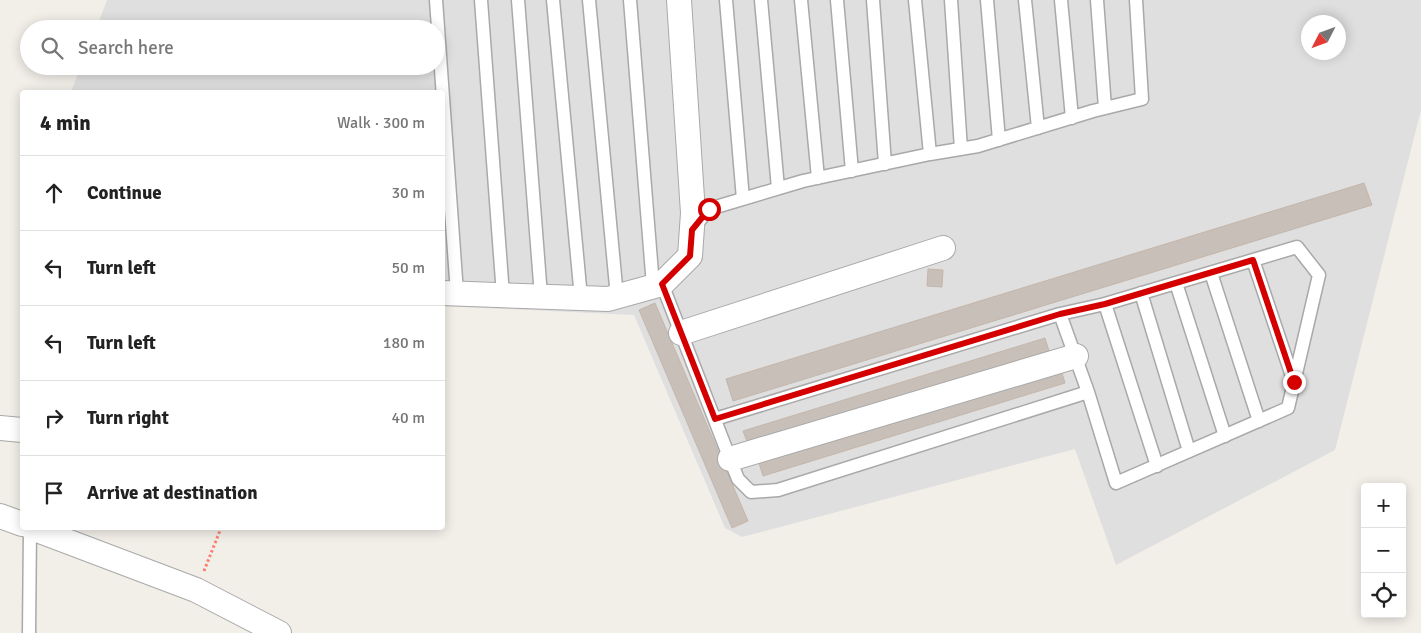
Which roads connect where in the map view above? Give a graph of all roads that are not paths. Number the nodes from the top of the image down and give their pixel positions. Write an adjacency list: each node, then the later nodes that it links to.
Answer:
1 (436, 0): 20 (lane)
2 (481, 0): 43 (lane)
3 (518, 0): 44 (lane)
4 (553, 0): 46 (lane)
5 (588, 0): 45 (lane)
6 (630, 0): 40 (lane)
7 (678, 0): 35 (street)
8 (726, 0): 34 (lane)
9 (762, 0): 33 (lane)
10 (801, 0): 31 (lane)
11 (837, 0): 30 (lane)
12 (873, 0): 29 (lane)
13 (915, 0): 28 (lane)
14 (951, 0): 27 (lane)
15 (987, 0): 26 (lane)
16 (1025, 0): 25 (lane)
17 (1061, 0): 24 (lane)
18 (1098, 0): 23 (lane)
19 (1136, 0): 23 (lane)
20 (437, 20)
21 (440, 75): 22 (lane)
22 (440, 90)
23 (1105, 108): 24 (lane)
24 (1072, 118): 25 (lane)
25 (1038, 128): 26 (lane)
26 (999, 140): 27 (lane)
27 (961, 149): 28 (lane)
28 (930, 154): 29 (lane)
29 (885, 164): 30 (lane)
30 (852, 171): 31 (lane)
31 (818, 178): 33 (lane)
32 (445, 188): 41 (lane)
33 (778, 188): 34 (lane)
34 (743, 200): 35 (lane)
35 (692, 230): 40 (street)
36 (943, 248): 49 (street)
37 (1253, 260): 38 (lane); 51 (lane); 51 (lane)
38 (1211, 272): 39 (lane); 54 (lane)
39 (1176, 283): 42 (lane); 57 (lane)
40 (658, 285): 45 (street); 49 (lane)
41 (450, 293): 43 (street)
42 (1141, 293): 47 (lane); 58 (lane)
43 (503, 295): 44 (street)
44 (541, 296): 46 (street)
45 (617, 297): 46 (street)
46 (581, 298)
47 (1105, 304): 48 (lane); 60 (lane)
48 (1060, 314): 50 (lane); 53 (lane)
49 (681, 333): 53 (lane)
50 (1076, 356): 52 (lane); 59 (street)
51 (1294, 382): 54 (lane)
52 (1088, 392): 59 (lane); 60 (lane)
53 (715, 419): 59 (lane)
54 (1259, 421): 57 (lane)
55 (0, 428): 56 (street)
56 (20, 430)
57 (1225, 436): 58 (lane)
58 (1189, 451): 60 (lane)
59 (730, 459)
60 (1157, 466)
61 (0, 516): 62 (street)
62 (20, 523)
63 (31, 530): 65 (lane)
64 (36, 530): 66 (street)
65 (29, 633)
66 (279, 633)

